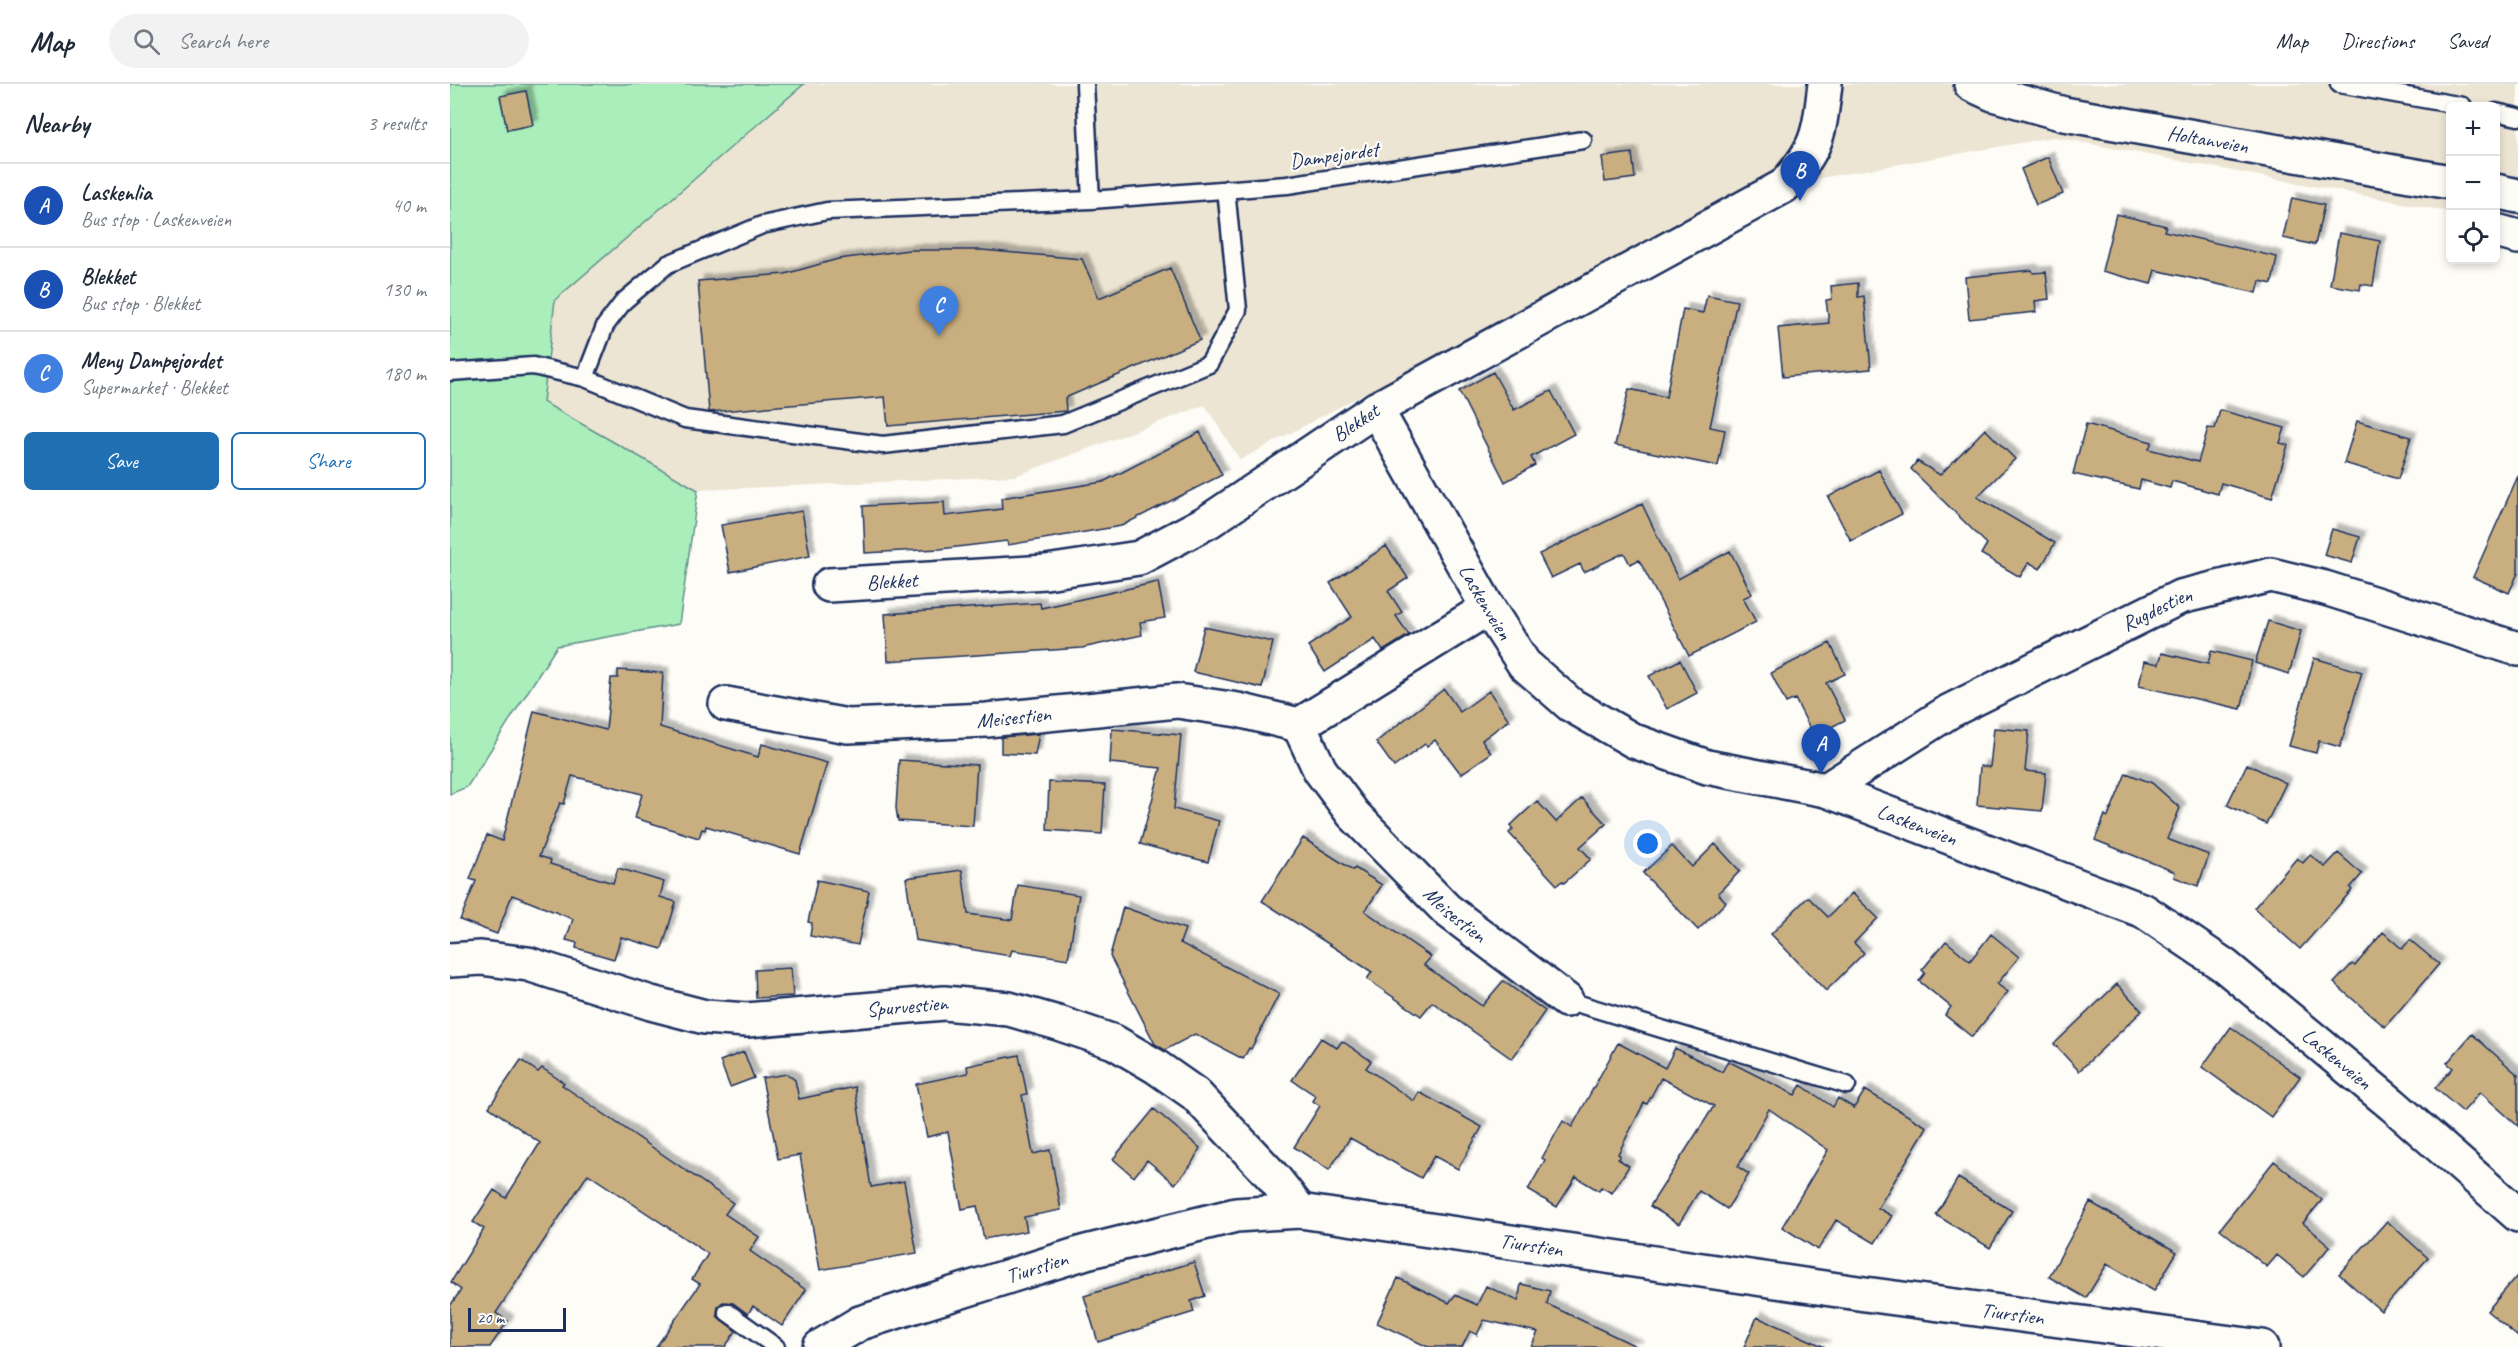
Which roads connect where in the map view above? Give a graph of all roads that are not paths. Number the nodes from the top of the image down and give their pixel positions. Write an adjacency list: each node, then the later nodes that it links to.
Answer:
1 (1085, 84): 13 (lane)
2 (1825, 84): 18 (street, Blekket)
3 (1971, 84): 9 (street, Holtanveien)
4 (2339, 84): 5 (lane)
5 (2446, 103)
6 (2500, 113): 7 (lane)
7 (2518, 117)
8 (1583, 140): 10 (lane, Dampejordet)
9 (2446, 181)
10 (1226, 189): 13 (lane, Dampejordet); 17 (lane)
11 (2500, 192): 12 (street)
12 (2518, 196)
13 (1091, 200): 17 (lane, Dampejordet)
14 (2500, 232): 15 (street)
15 (2518, 237)
16 (450, 372): 17 (lane)
17 (585, 378)
18 (1376, 409): 19 (street, Blekket); 20 (street, Laskenveien)
19 (829, 585)
20 (1488, 608): 23 (street); 24 (street, Laskenveien)
21 (2518, 649): 24 (street, Rugdestien)
22 (726, 704): 23 (street, Meisestien)
23 (1299, 725): 26 (street, Meisestien)
24 (1826, 790): 29 (street, Laskenveien)
25 (450, 960): 28 (street, Spurvestien)
26 (1566, 1000): 27 (lane)
27 (1847, 1085)
28 (1300, 1210): 32 (street, Tiurstien); 33 (street, Tiurstien)
29 (2518, 1215)
30 (727, 1312): 31 (lane)
31 (776, 1347)
32 (820, 1347)
33 (2262, 1347)

